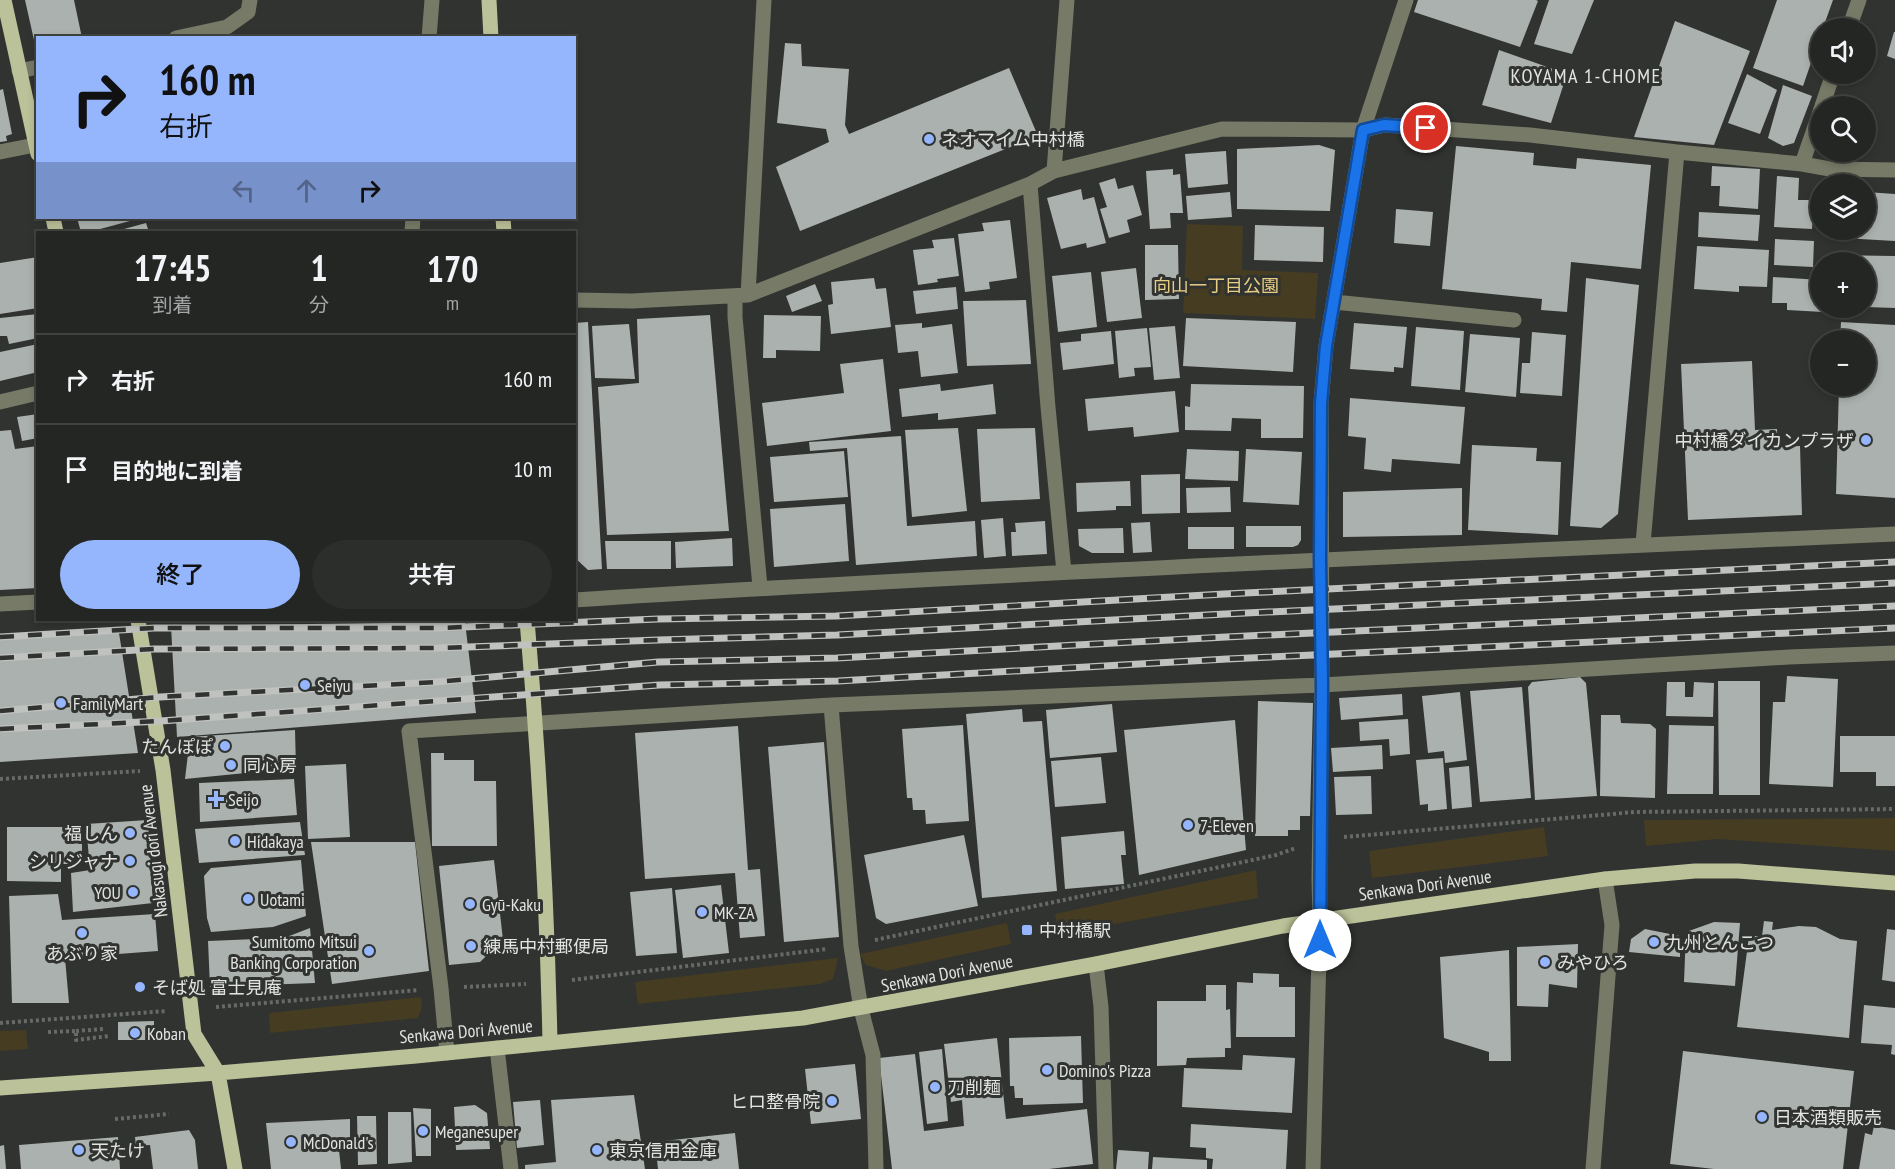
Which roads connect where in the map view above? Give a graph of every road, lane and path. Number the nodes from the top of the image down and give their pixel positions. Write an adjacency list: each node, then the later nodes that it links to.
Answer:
1 (4, 0): 14 (main road)
2 (250, 0): 10 (street)
3 (432, 0): 11 (street)
4 (489, 0): 12 (main road)
5 (764, 0): 24 (street)
6 (1066, 0): 21 (street)
7 (1406, 0): 15 (street)
8 (1859, 0): 9 (street)
9 (1853, 18)
10 (185, 36)
11 (429, 36)
12 (491, 36)
13 (36, 67): 14 (street)
14 (19, 70): 17 (main road)
15 (1363, 130): 19 (street); 21 (street); 26 (street)
16 (1810, 140): 20 (street)
17 (36, 150): 18 (street)
18 (0, 152)
19 (1677, 152): 20 (street); 31 (street)
20 (1802, 164): 22 (street)
21 (1054, 171): 23 (street)
22 (1895, 171)
23 (1030, 184): 24 (street); 33 (street)
24 (742, 296): 25 (street); 34 (street)
25 (576, 300)
26 (1334, 302): 27 (street); 32 (street)
27 (1514, 320)
28 (36, 393): 29 (street)
29 (0, 402)
30 (1895, 534): 31 (street)
31 (1643, 544): 32 (street)
32 (1320, 560): 33 (street); 41 (street)
33 (1064, 572): 34 (street)
34 (760, 587): 35 (street)
35 (576, 600)
36 (36, 602): 37 (street)
37 (0, 604)
38 (138, 621): 44 (main road, Nakasugi dori Avenue)
39 (527, 621): 43 (main road)
40 (1895, 653): 41 (street)
41 (1322, 685): 42 (street); 47 (street)
42 (831, 705): 43 (street); 51 (street)
43 (536, 722): 53 (main road); 54 (street)
44 (163, 770): 45 (path); 56 (main road, Nakasugi dori Avenue)
45 (0, 779)
46 (1895, 808): 47 (path)
47 (1321, 839): 50 (street); 51 (path)
48 (1605, 879): 49 (main road, Senkawa Dori Avenue); 50 (main road, Senkawa Dori Avenue); 74 (street)
49 (1895, 883)
50 (1320, 921): 52 (main road, Senkawa Dori Avenue); 73 (street)
51 (851, 946): 53 (path); 55 (street)
52 (1096, 964): 55 (main road, Senkawa Dori Avenue); 72 (street)
53 (549, 983): 54 (path); 62 (main road)
54 (441, 988): 56 (path); 64 (street)
55 (861, 1009): 62 (main road, Senkawa Dori Avenue); 71 (street)
56 (191, 1010): 57 (path); 65 (main road, Nakasugi dori Avenue)
57 (0, 1023)
58 (104, 1029): 59 (path)
59 (76, 1031): 60 (path); 61 (path)
60 (48, 1032)
61 (109, 1036)
62 (550, 1043): 63 (main road, Senkawa Dori Avenue)
63 (497, 1048): 64 (main road, Senkawa Dori Avenue); 70 (street)
64 (447, 1053): 65 (main road, Senkawa Dori Avenue)
65 (218, 1072): 66 (main road, Senkawa Dori Avenue); 69 (main road)
66 (0, 1088)
67 (169, 1114): 68 (path)
68 (115, 1119)
69 (235, 1169)
70 (511, 1169)
71 (876, 1169)
72 (1106, 1169)
73 (1312, 1169)
74 (1593, 1169)

